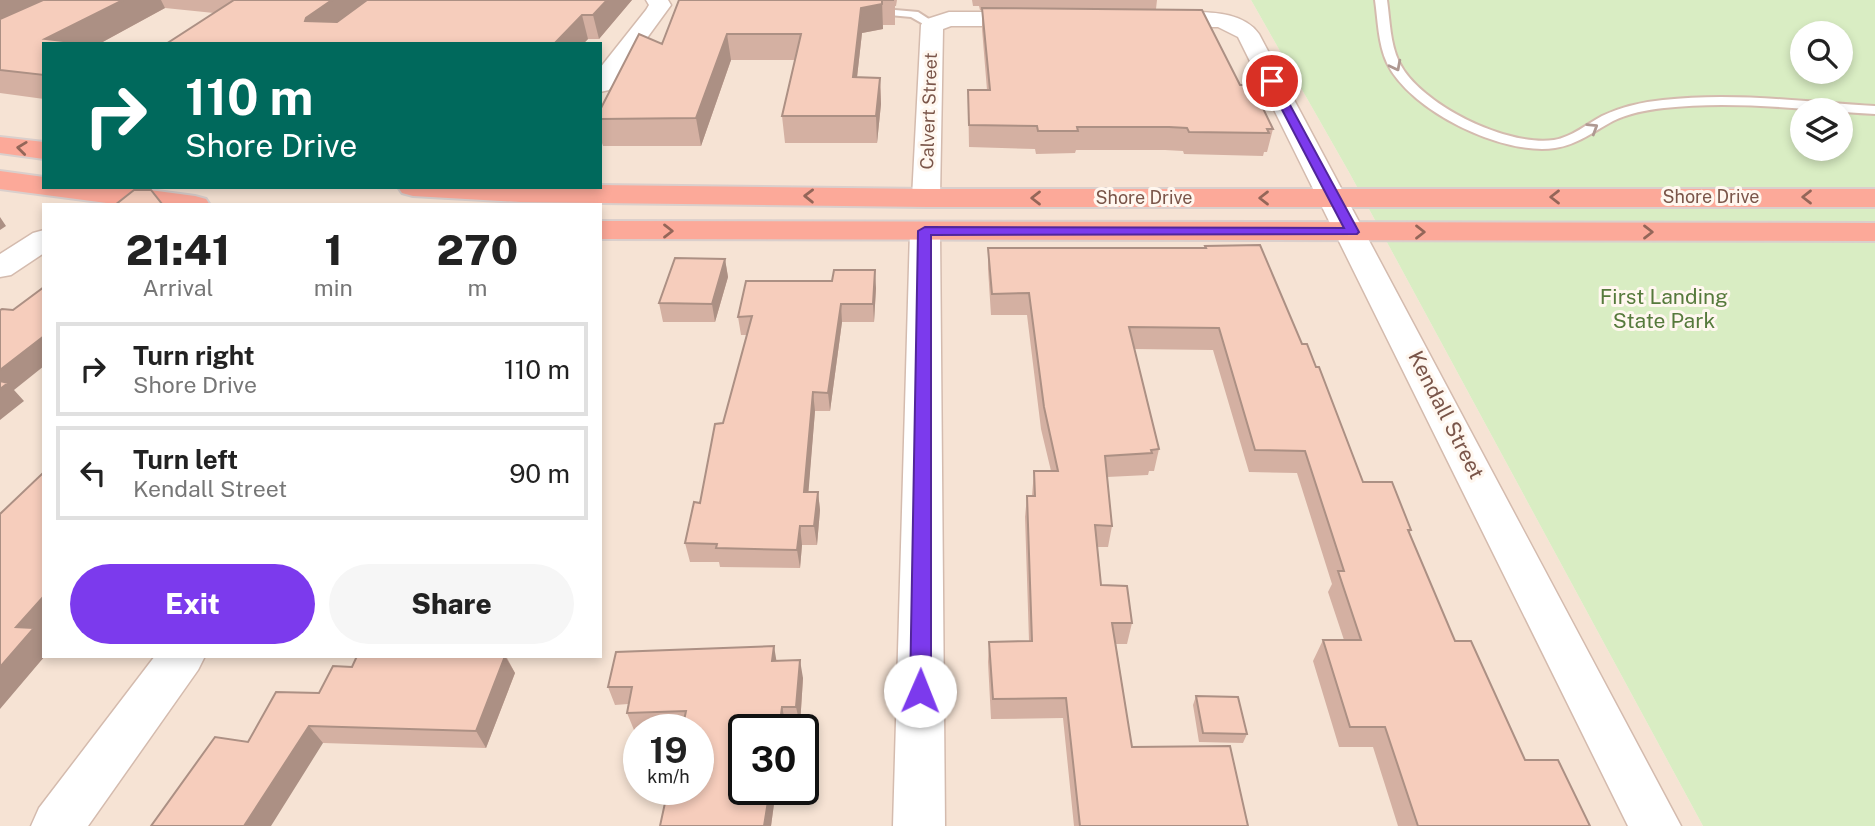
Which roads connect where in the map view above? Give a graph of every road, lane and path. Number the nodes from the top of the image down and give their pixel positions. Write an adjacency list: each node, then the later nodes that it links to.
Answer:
1 (657, 0): 7 (street)
2 (1381, 0): 8 (lane, one-way to 8)
3 (857, 11): 6 (lane)
4 (1058, 19): 6 (street)
5 (1140, 20): 17 (street, Kendall Street)
6 (932, 25): 20 (street, Calvert Street)
7 (602, 82)
8 (1875, 110)
9 (0, 145): 10 (highway, one-way to 9)
10 (42, 151)
11 (0, 180): 12 (highway)
12 (42, 186)
13 (66, 189): 16 (highway)
14 (440, 189): 15 (highway, Shore Drive)
15 (520, 195): 20 (highway, Shore Drive, one-way to 15)
16 (107, 196): 19 (highway)
17 (1332, 197): 18 (highway, Shore Drive, one-way to 17); 20 (highway, Shore Drive, one-way to 20); 22 (street, Kendall Street)
18 (1875, 198)
19 (175, 203)
20 (925, 214): 21 (highway, Shore Drive, one-way to 20); 22 (highway, Shore Drive); 28 (street, Calvert Street)
21 (602, 230)
22 (1352, 232): 23 (highway, Shore Drive, one-way to 23); 29 (street, Kendall Street)
23 (1875, 232)
24 (42, 240): 25 (street)
25 (0, 268)
26 (181, 658): 27 (street)
27 (57, 826)
28 (919, 826)
29 (1655, 826)

